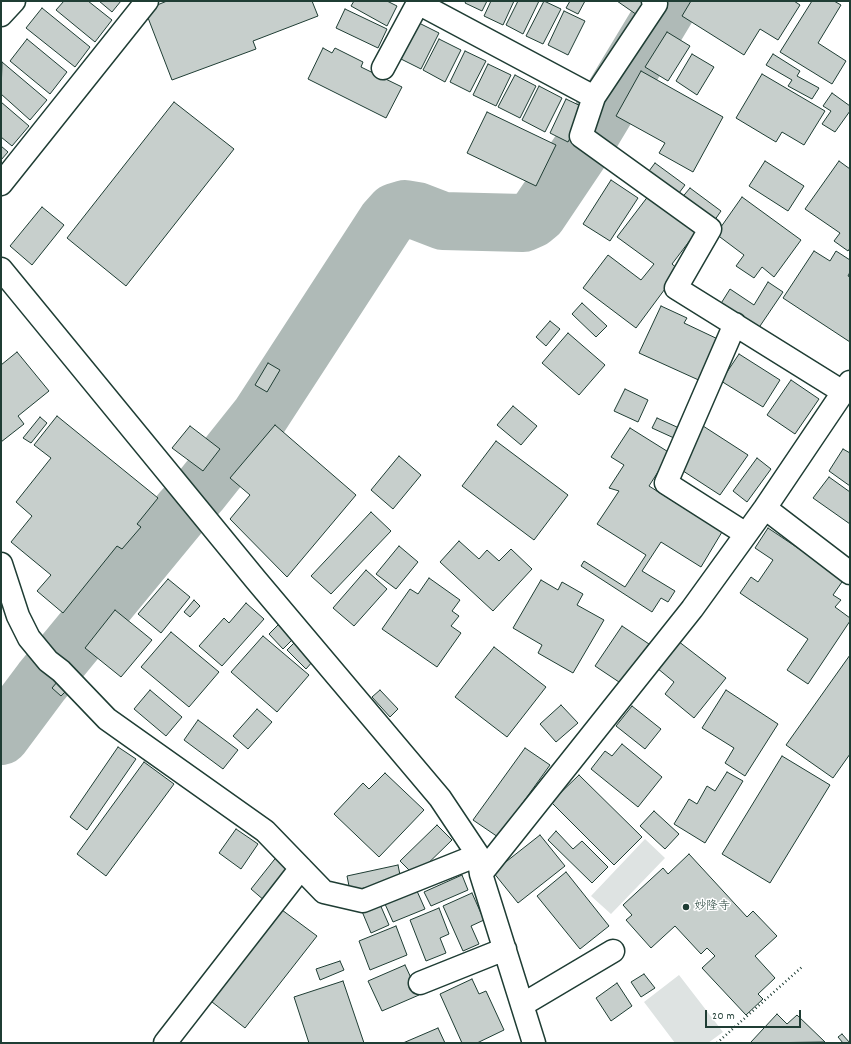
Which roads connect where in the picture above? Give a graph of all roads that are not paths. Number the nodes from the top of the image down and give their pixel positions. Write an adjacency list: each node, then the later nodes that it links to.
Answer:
1 (14, 1): 5 (street)
2 (147, 1): 8 (street)
3 (653, 1): 7 (street)
4 (419, 2): 6 (street); 7 (street)
5 (1, 15)
6 (383, 68)
7 (594, 97): 10 (street)
8 (1, 184)
9 (1, 269): 16 (street)
10 (735, 324): 11 (street); 13 (street)
11 (846, 387): 12 (street)
12 (764, 508): 13 (street); 15 (street)
13 (746, 534): 16 (street)
14 (1, 564): 17 (street)
15 (850, 573)
16 (479, 865): 17 (street); 18 (street)
17 (301, 868): 22 (street)
18 (505, 949): 20 (street); 21 (street)
19 (612, 951): 21 (street)
20 (420, 984)
21 (522, 1005): 23 (street)
22 (165, 1043)
23 (534, 1043)

